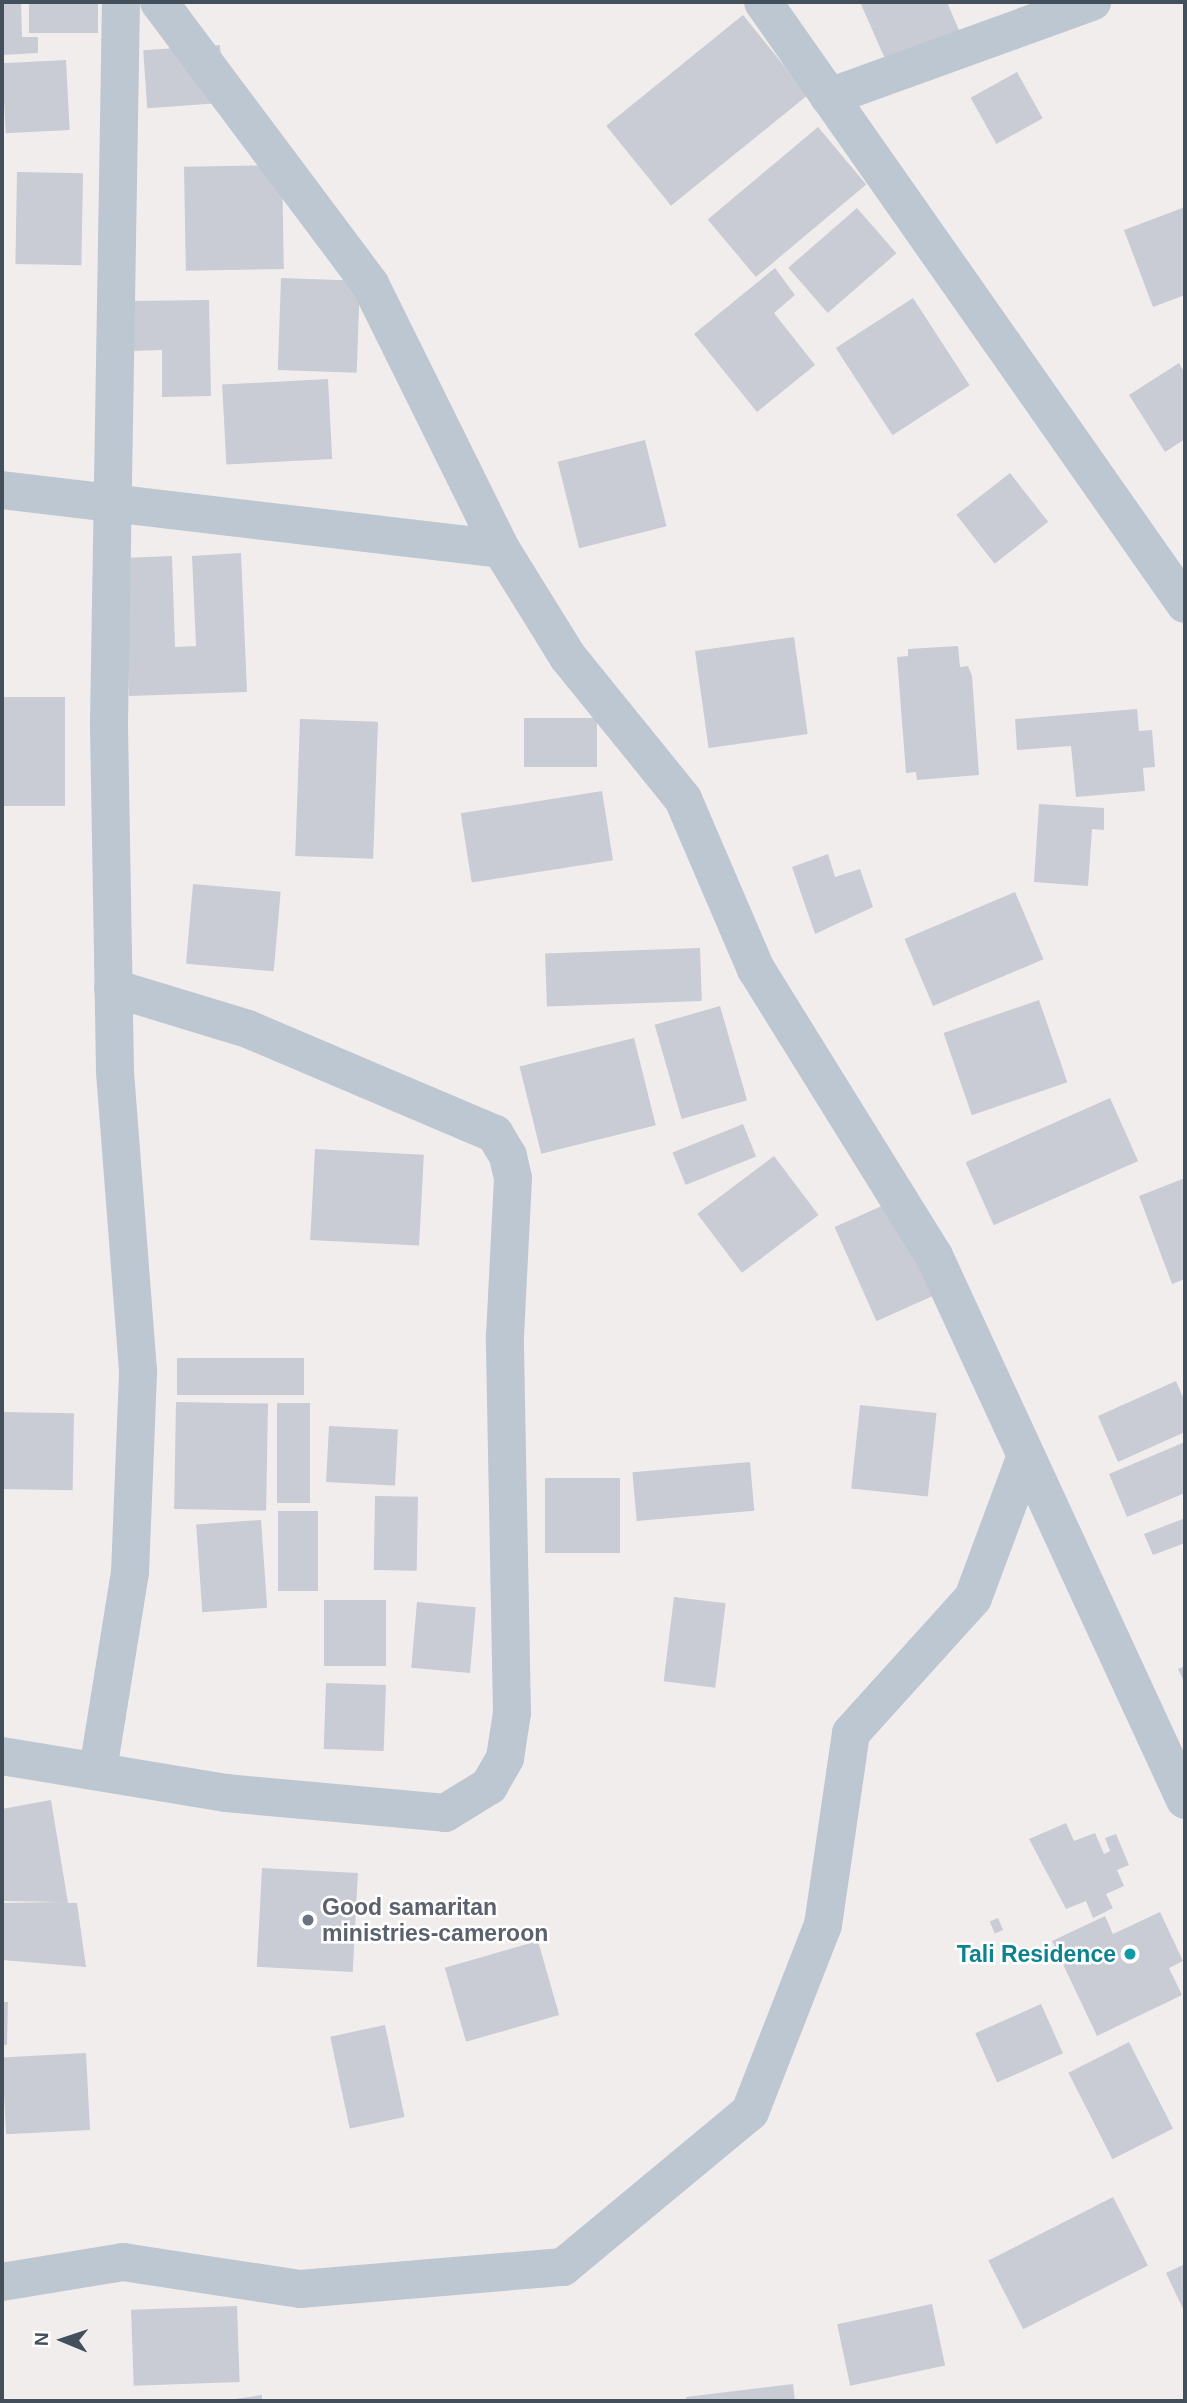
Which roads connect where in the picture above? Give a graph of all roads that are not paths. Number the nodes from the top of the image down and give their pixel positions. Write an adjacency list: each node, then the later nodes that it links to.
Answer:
1 (121, 2): 7 (street)
2 (159, 2): 8 (street)
3 (763, 2): 5 (street)
4 (1092, 2): 5 (street)
5 (829, 97): 9 (street)
6 (2, 490): 7 (street)
7 (113, 500): 8 (street); 10 (street)
8 (501, 549): 11 (street)
9 (1184, 597)
10 (113, 988): 13 (street); 13 (street)
11 (1024, 1461): 14 (street); 15 (street)
12 (2, 1756): 13 (street)
13 (98, 1770)
14 (1185, 1800)
15 (2, 2282)

